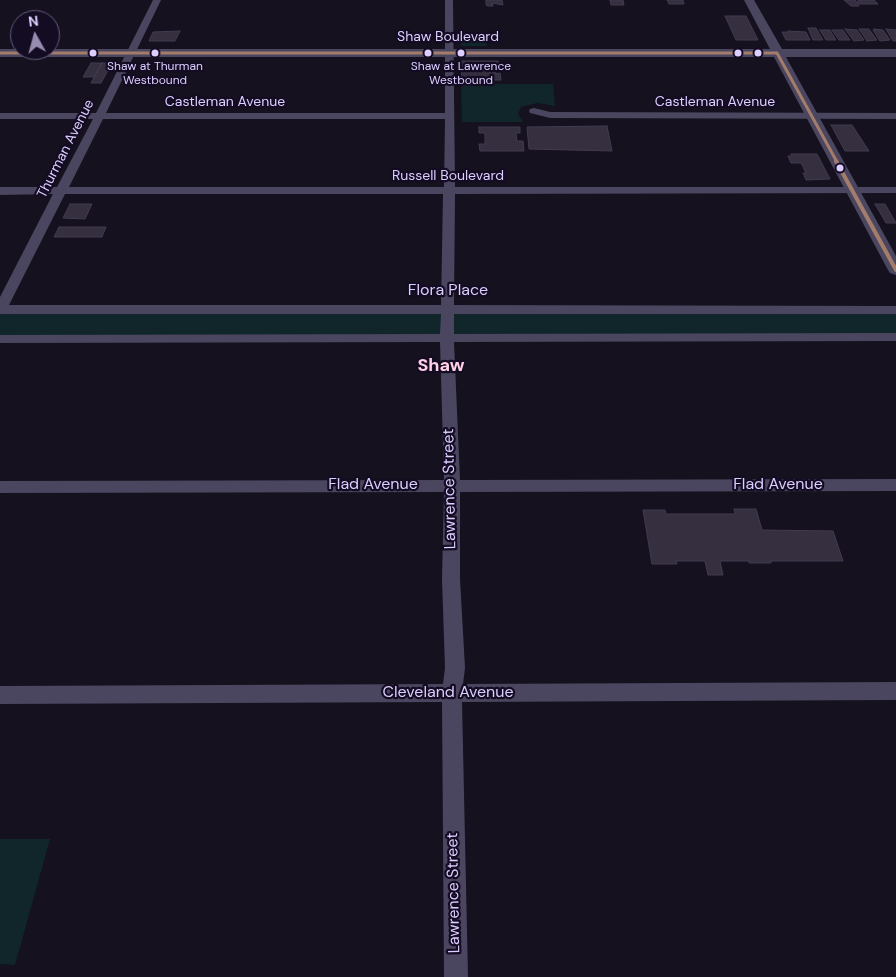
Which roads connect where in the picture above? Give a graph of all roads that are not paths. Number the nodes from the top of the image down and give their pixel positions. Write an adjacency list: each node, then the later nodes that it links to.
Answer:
1 (157, 0): 4 (street, Thurman Avenue)
2 (449, 0): 5 (street, Lawrence Street)
3 (749, 0): 7 (street)
4 (132, 52): 5 (street, Shaw Boulevard); 6 (street, Shaw Boulevard); 11 (street, Thurman Avenue)
5 (449, 52): 7 (street, Shaw Boulevard); 12 (street, Lawrence Street)
6 (0, 53)
7 (777, 53): 8 (street, Shaw Boulevard); 13 (street)
8 (896, 53)
9 (534, 111): 13 (street, Castleman Avenue)
10 (0, 116): 11 (street, Castleman Avenue)
11 (100, 116): 12 (street, Castleman Avenue); 16 (street, Thurman Avenue)
12 (449, 116): 19 (street, Lawrence Street)
13 (812, 116): 14 (street, Castleman Avenue); 17 (street)
14 (896, 116)
15 (0, 190): 16 (street, Russell Boulevard)
16 (62, 190): 19 (street, Russell Boulevard); 22 (street, Thurman Avenue)
17 (853, 190): 18 (street, Russell Boulevard); 19 (street, Russell Boulevard); 20 (street)
18 (896, 190)
19 (448, 191): 21 (street, Lawrence Street)
20 (896, 270)
21 (448, 308): 22 (street, Flora Place); 23 (street, Flora Place); 25 (street, Lawrence Street)
22 (0, 310)
23 (896, 310)
24 (896, 337): 25 (street)
25 (447, 338): 26 (street); 27 (street, Lawrence Street)
26 (0, 339)
27 (452, 485): 28 (street, Flad Avenue); 29 (street, Flad Avenue); 31 (street, Lawrence Street)
28 (896, 485)
29 (0, 487)
30 (896, 691): 31 (street, Cleveland Avenue)
31 (452, 693): 32 (street, Cleveland Avenue); 33 (street, Lawrence Street)
32 (0, 695)
33 (456, 977)

